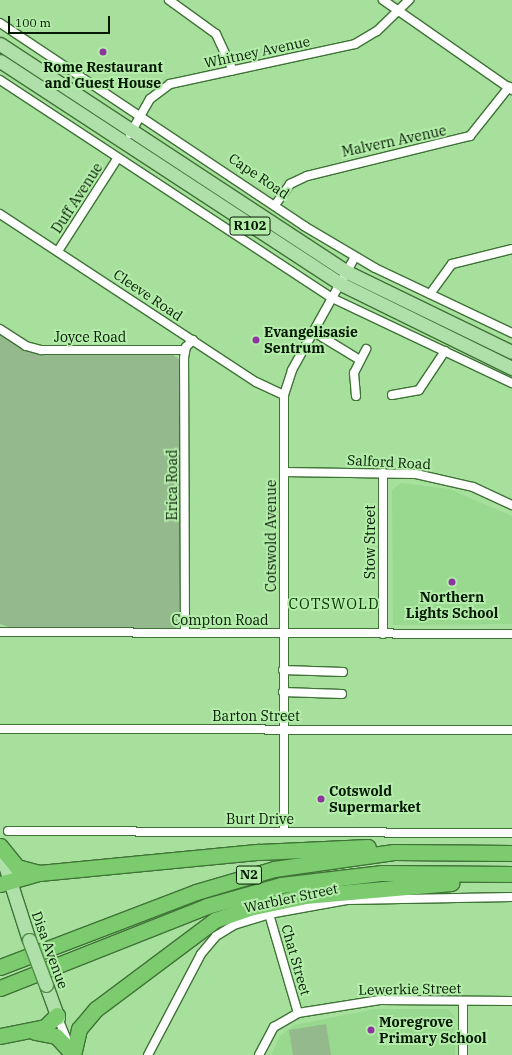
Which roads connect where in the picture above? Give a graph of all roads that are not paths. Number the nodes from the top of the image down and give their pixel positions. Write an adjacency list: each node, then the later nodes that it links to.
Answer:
1 (169, 0): 8 (street)
2 (383, 0): 4 (street)
3 (409, 0): 4 (street, Whitney Avenue)
4 (400, 12): 8 (street, Whitney Avenue); 10 (street)
5 (0, 23): 11 (street, Cape Road)
6 (0, 44): 12 (main road, R102)
7 (0, 61): 13 (main road, R102)
8 (233, 70): 11 (street, Whitney Avenue)
9 (0, 80): 14 (street)
10 (510, 89): 15 (street, Malvern Avenue)
11 (140, 116): 12 (street, Whitney Avenue); 15 (street, Cape Road)
12 (132, 131): 13 (street, Whitney Avenue); 20 (main road, R102)
13 (125, 144): 21 (main road, R102)
14 (117, 159): 18 (street, Duff Avenue); 23 (street)
15 (274, 205): 19 (street, Cape Road)
16 (0, 214): 18 (street, Cleeve Road)
17 (512, 249): 22 (street)
18 (58, 251): 27 (street, Cleeve Road)
19 (355, 257): 20 (street, Cotswold Avenue); 22 (street, Cape Road)
20 (348, 272): 21 (street, Cotswold Avenue); 31 (main road, R102)
21 (340, 284): 23 (street, Cotswold Avenue); 33 (main road, R102)
22 (430, 294): 26 (street, Cape Road)
23 (332, 298): 25 (street, Cotswold Avenue); 30 (street)
24 (0, 329): 29 (street, Joyce Road)
25 (314, 332): 32 (street); 35 (street, Cotswold Avenue)
26 (512, 333)
27 (192, 340): 29 (street); 35 (street, Cleeve Road)
28 (366, 349): 32 (street)
29 (185, 350): 42 (street, Erica Road)
30 (445, 351): 34 (street); 36 (street)
31 (512, 352)
32 (360, 360): 37 (street)
33 (512, 368)
34 (512, 383)
35 (284, 395): 38 (street, Cotswold Avenue)
36 (392, 395)
37 (356, 396)
38 (284, 472): 39 (street, Salford Road); 43 (street, Cotswold Avenue)
39 (383, 473): 40 (street, Salford Road); 44 (street, Stow Street)
40 (512, 505)
41 (0, 632): 42 (street, Compton Road)
42 (185, 633): 43 (street, Compton Road)
43 (283, 633): 44 (street, Compton Road); 46 (street, Cotswold Avenue)
44 (383, 634): 45 (street, Compton Road)
45 (512, 634)
46 (283, 670): 47 (street); 48 (street, Cotswold Avenue)
47 (343, 672)
48 (283, 692): 49 (street); 51 (street, Cotswold Avenue)
49 (342, 694)
50 (0, 729): 51 (street, Barton Street)
51 (283, 730): 52 (street, Barton Street); 54 (street, Cotswold Avenue)
52 (512, 730)
53 (8, 831): 54 (street, Burt Drive)
54 (284, 832): 55 (street, Burt Drive)
55 (512, 833)
56 (0, 848): 59 (highway); 62 (main road, Disa Avenue)
57 (414, 851): 58 (highway, N2); 59 (highway); 65 (highway, N2)
58 (512, 852)
59 (39, 873): 62 (highway)
60 (512, 874): 66 (highway, N2)
61 (512, 879): 69 (highway)
62 (6, 884): 71 (main road, Disa Avenue, bridge)
63 (512, 897): 64 (street, Warbler Street)
64 (269, 914): 70 (street, Chat Street); 75 (street, Warbler Street)
65 (0, 967)
66 (0, 988)
67 (463, 1001): 68 (street, Lewerkie Street); 70 (street, Lewerkie Street); 77 (street)
68 (512, 1001)
69 (96, 1009): 71 (highway); 74 (highway)
70 (298, 1013): 76 (street, Lewerkie Street)
71 (58, 1016): 72 (highway); 74 (street)
72 (18, 1033): 73 (highway); 74 (highway)
73 (0, 1036)
74 (73, 1055)
75 (148, 1055)
76 (259, 1055)
77 (463, 1055)

